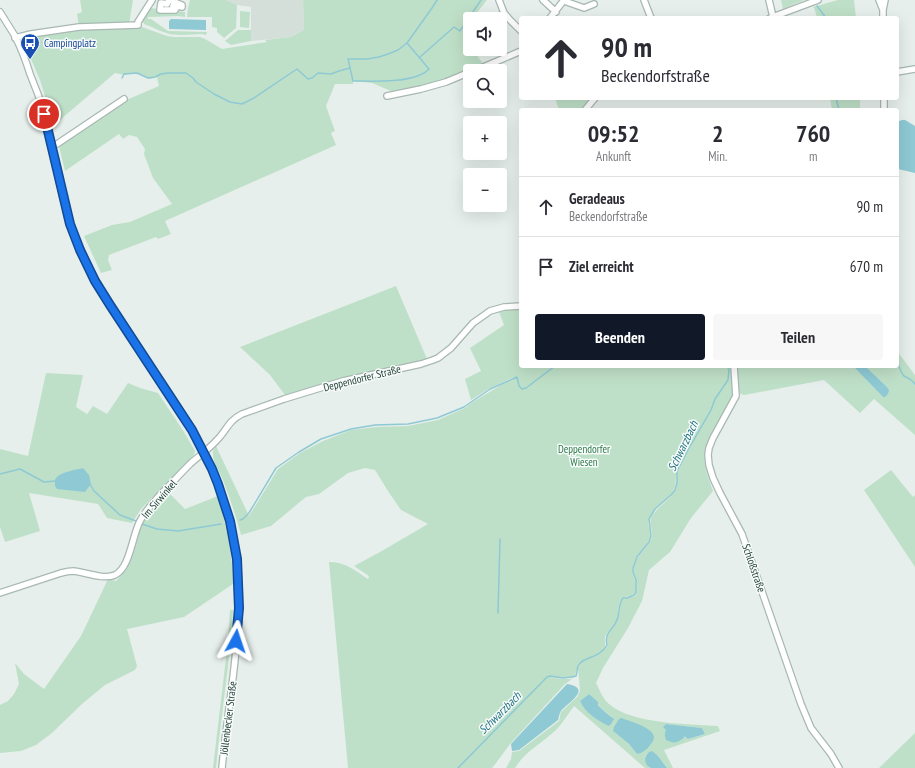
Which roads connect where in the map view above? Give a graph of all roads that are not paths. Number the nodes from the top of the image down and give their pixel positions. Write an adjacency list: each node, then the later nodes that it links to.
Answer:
1 (152, 0): 22 (street)
2 (499, 0): 13 (street)
3 (543, 0): 14 (street)
4 (564, 0): 10 (street); 14 (street)
5 (644, 0): 17 (street)
6 (769, 0): 18 (street)
7 (818, 0): 19 (street)
8 (879, 0): 11 (street)
9 (885, 0): 11 (street)
10 (594, 4)
11 (883, 10): 20 (street)
12 (0, 12): 22 (street, Jöllenbecker Straße)
13 (504, 12)
14 (556, 12): 16 (street)
15 (507, 16): 21 (street)
16 (552, 16)
17 (650, 16)
18 (771, 16)
19 (776, 16)
20 (883, 16)
21 (519, 29)
22 (15, 38): 32 (street, Jöllenbecker Straße)
23 (519, 52): 24 (street)
24 (490, 64)
25 (915, 69): 26 (street)
26 (899, 72)
27 (463, 75): 28 (street)
28 (387, 96)
29 (124, 99): 32 (street)
30 (593, 100): 31 (street)
31 (587, 108)
32 (52, 145): 35 (street, Jöllenbecker Straße)
33 (519, 306): 35 (street, Deppendorfer Straße)
34 (734, 368): 38 (street, Schloßstraße)
35 (204, 452): 36 (street, Im Sirwinkel); 37 (street, Jöllenbecker Straße)
36 (0, 593)
37 (222, 768)
38 (839, 768)

